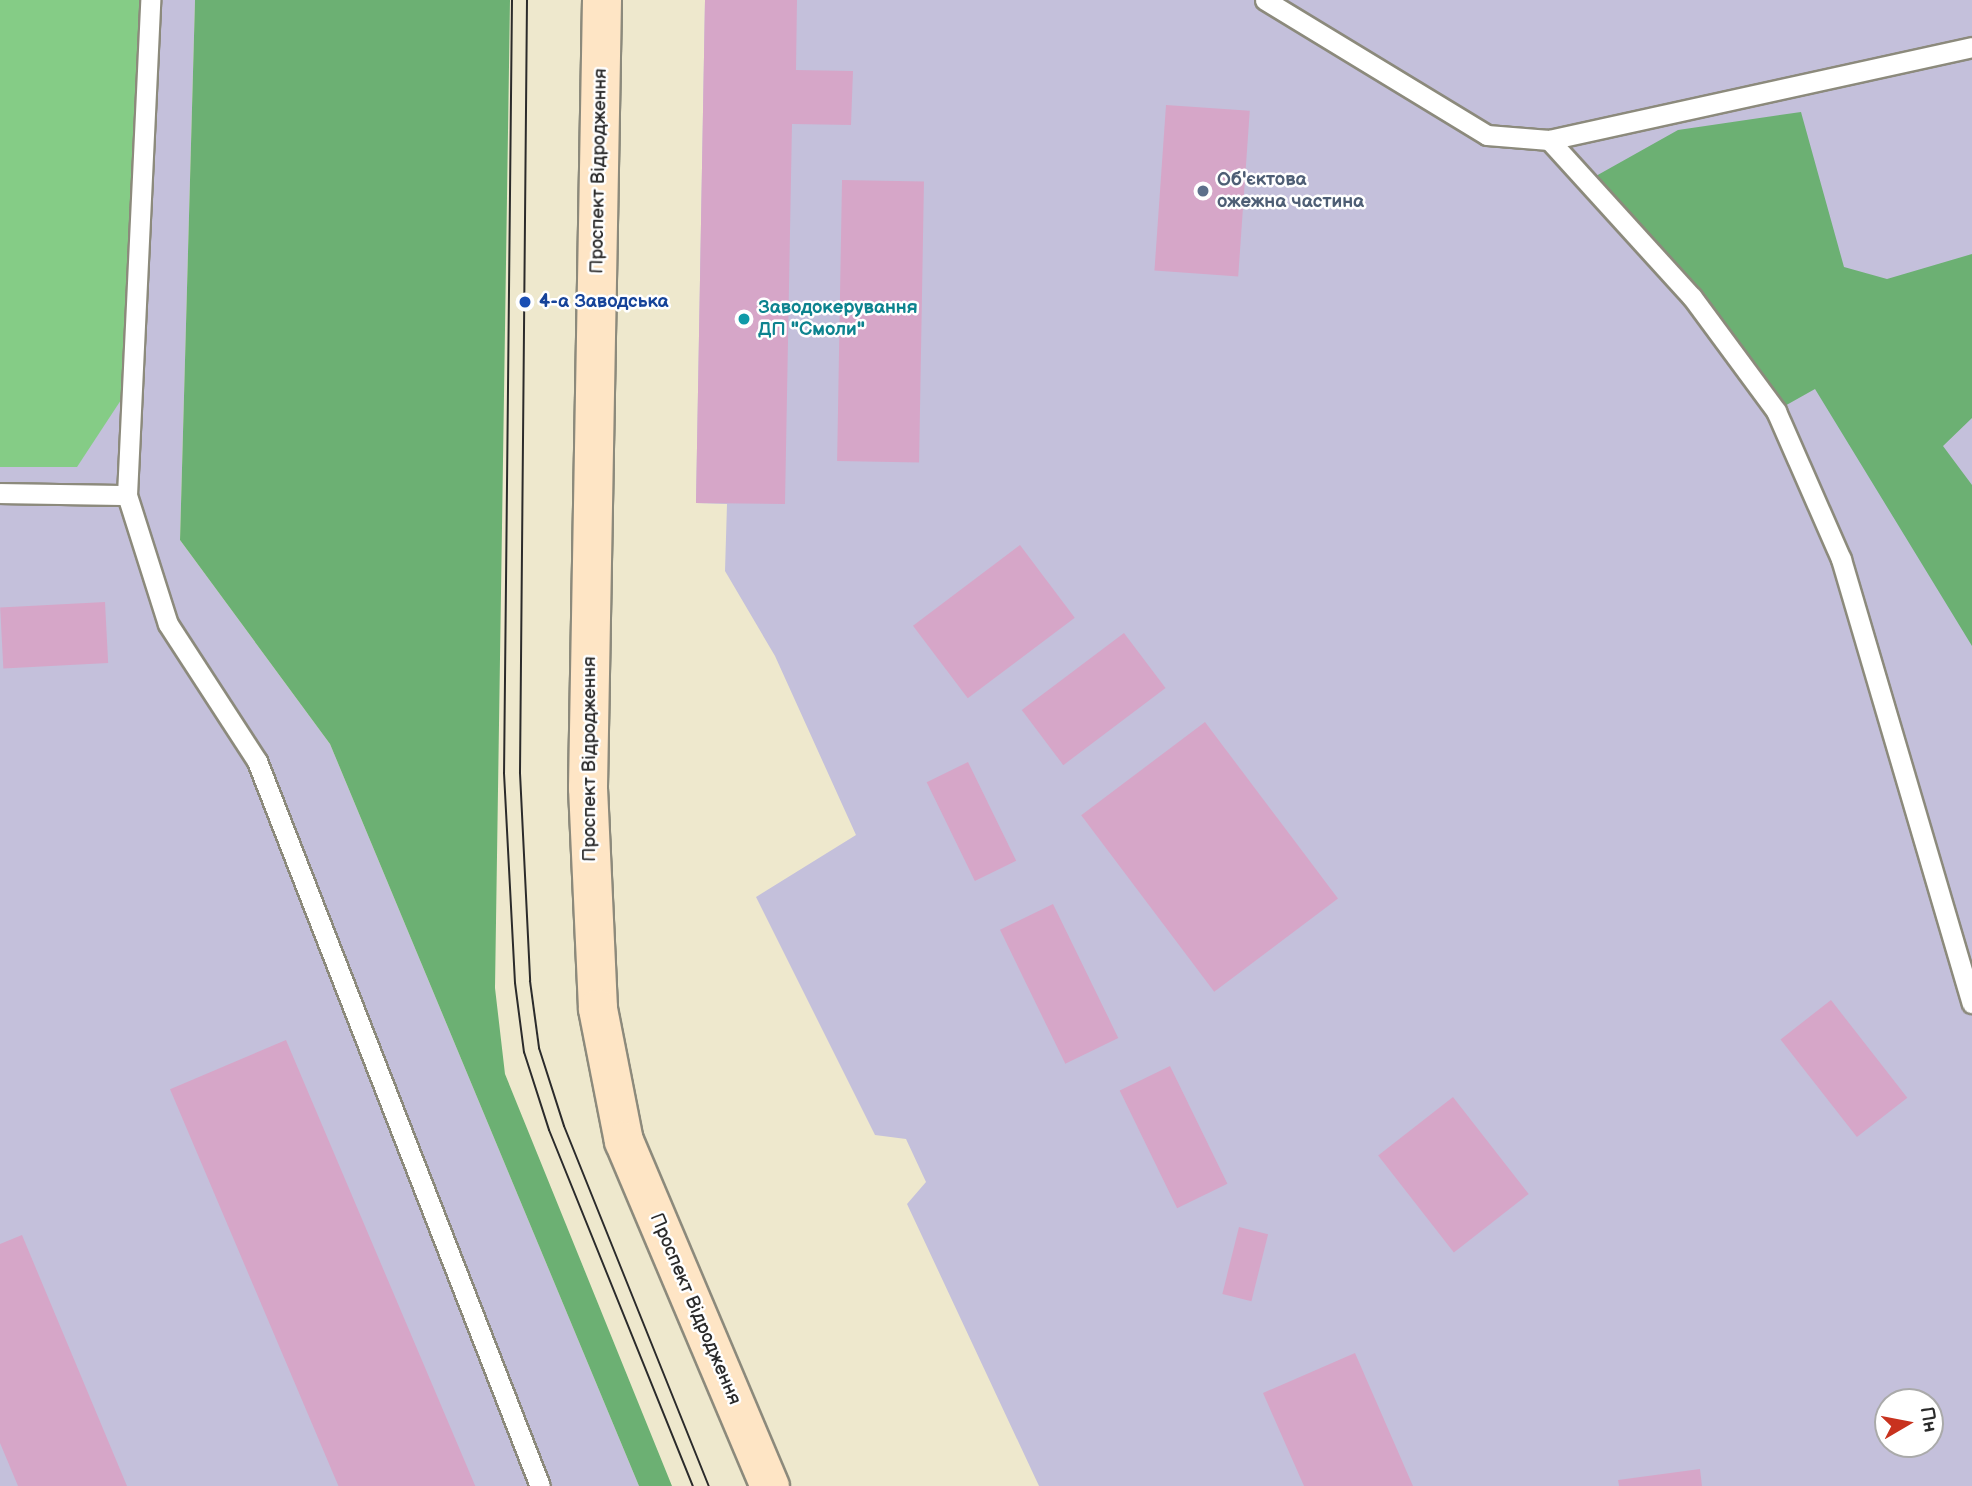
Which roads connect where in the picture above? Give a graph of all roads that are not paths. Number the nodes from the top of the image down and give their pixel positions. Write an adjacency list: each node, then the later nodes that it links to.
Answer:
1 (150, 0): 7 (lane)
2 (602, 0): 10 (street, Проспект Відродження)
3 (1265, 0): 5 (lane)
4 (1972, 47): 5 (lane)
5 (1549, 140): 8 (lane)
6 (0, 493): 7 (lane)
7 (127, 495): 9 (lane)
8 (1972, 1003)
9 (540, 1486)
10 (770, 1486)

